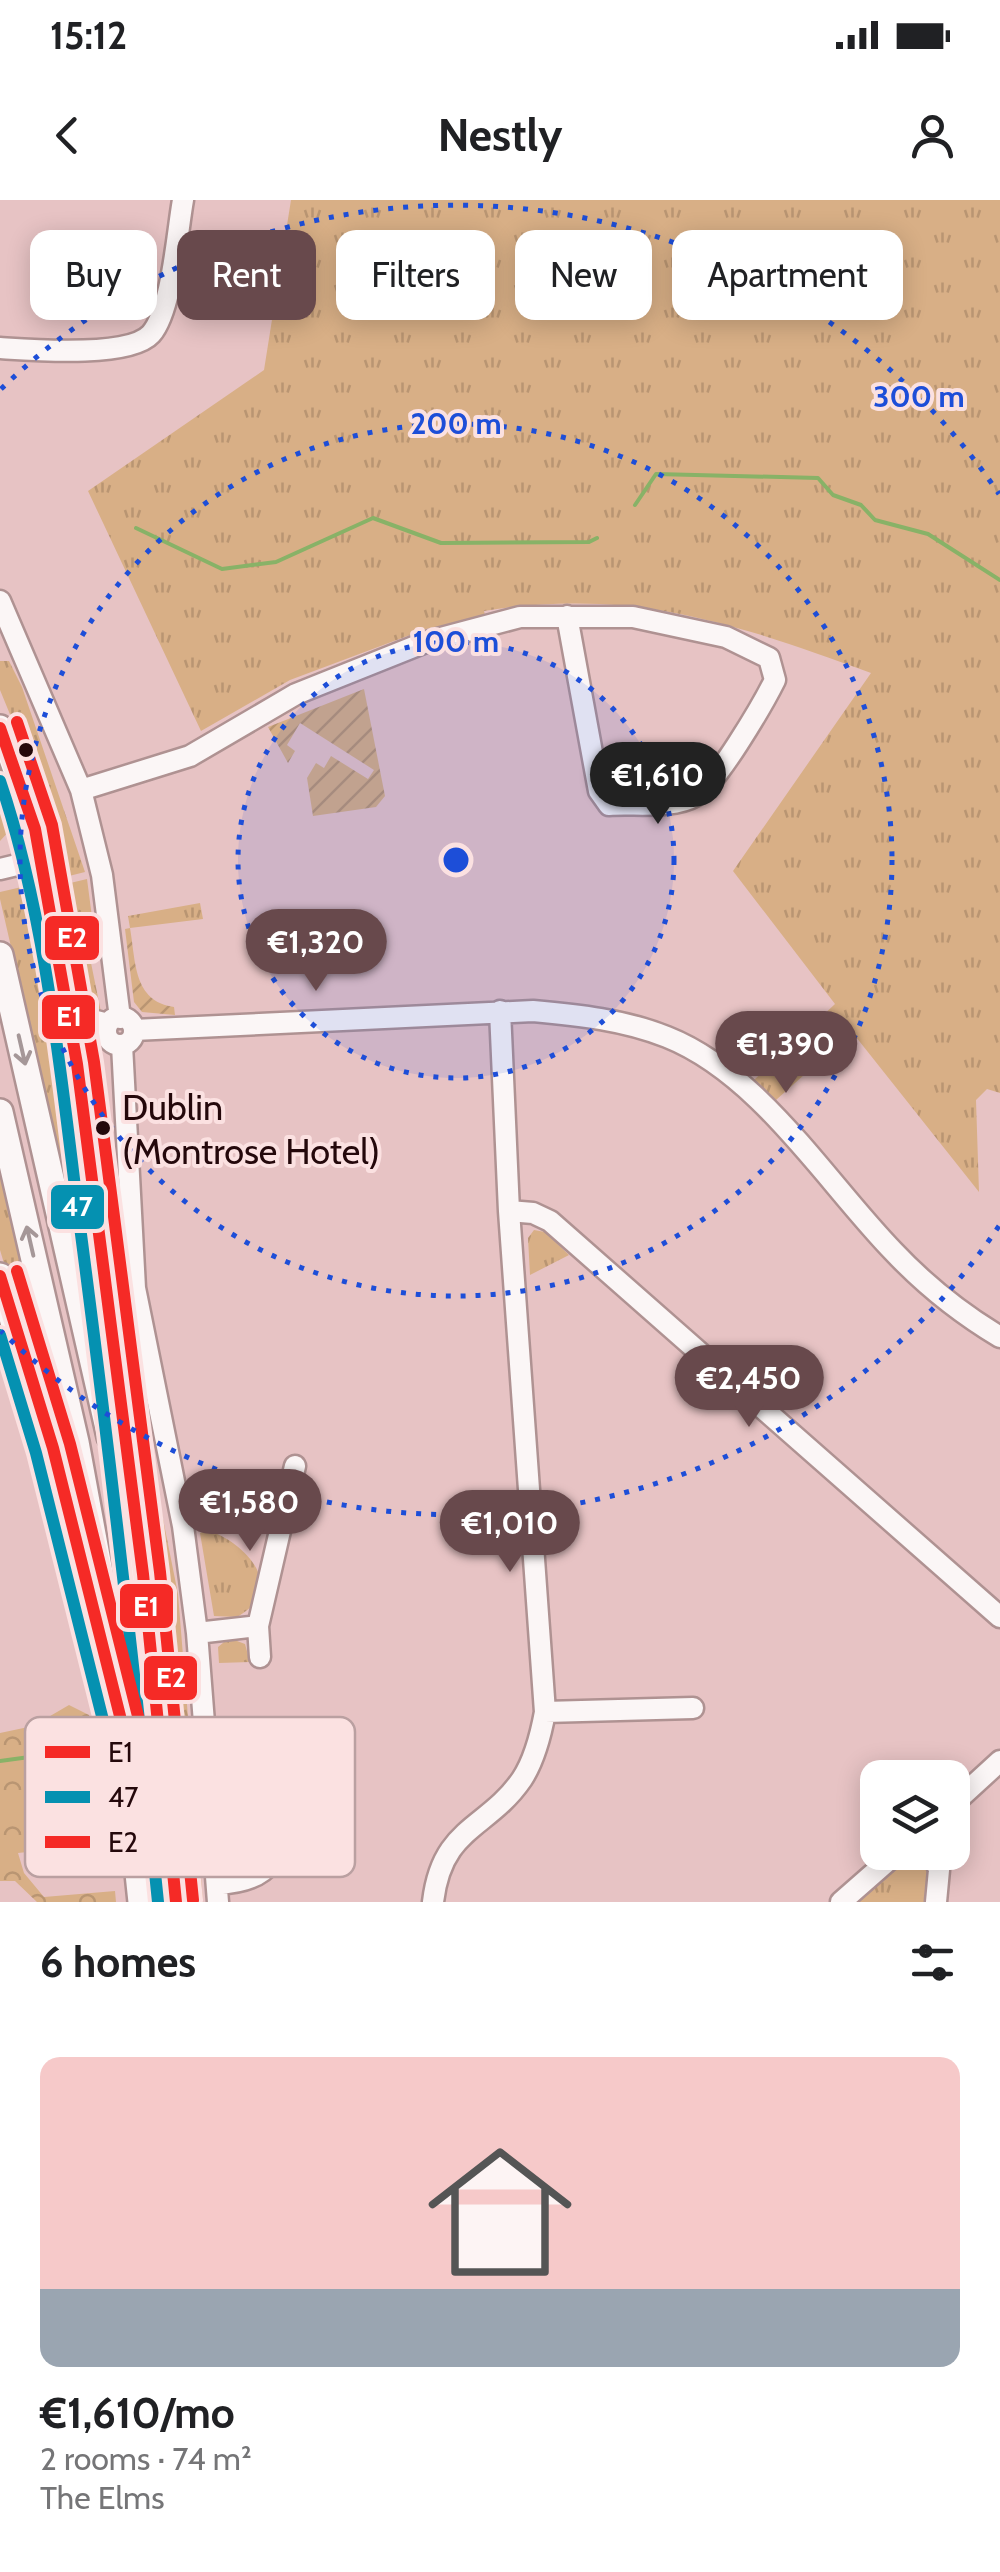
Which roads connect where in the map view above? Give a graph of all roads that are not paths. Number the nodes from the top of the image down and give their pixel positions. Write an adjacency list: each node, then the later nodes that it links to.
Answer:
1 (183, 200): 2 (street)
2 (0, 348)
3 (0, 601): 5 (street)
4 (567, 616): 4 (street); 7 (street)
5 (7, 641): 7 (street)
6 (0, 728): 8 (main road)
7 (80, 790): 13 (street)
8 (32, 862): 9 (street); 12 (main road)
9 (0, 869)
10 (0, 955): 23 (main road, one-way to 23)
11 (500, 1011): 13 (street); 15 (street); 17 (street)
12 (69, 1014): 13 (street); 23 (main road)
13 (121, 1029): 21 (street)
14 (0, 1112): 27 (main road, one-way to 14)
15 (509, 1212): 19 (street); 25 (street)
16 (0, 1276): 26 (main road)
17 (1000, 1337)
18 (294, 1466): 20 (street)
19 (1000, 1617)
20 (258, 1626): 21 (street); 22 (street)
21 (197, 1633): 29 (street)
22 (260, 1657)
23 (152, 1692): 28 (main road)
24 (693, 1708): 25 (street)
25 (545, 1712): 40 (street)
26 (120, 1717)
27 (123, 1717)
28 (155, 1717)
29 (204, 1717)
30 (1000, 1761): 31 (street)
31 (970, 1788)
32 (877, 1870): 41 (street)
33 (940, 1870): 42 (street)
34 (139, 1877): 38 (main road)
35 (173, 1877): 39 (main road)
36 (255, 1877): 37 (street)
37 (218, 1893)
38 (141, 1902)
39 (176, 1902)
40 (433, 1902)
41 (841, 1902)
42 (936, 1902)

